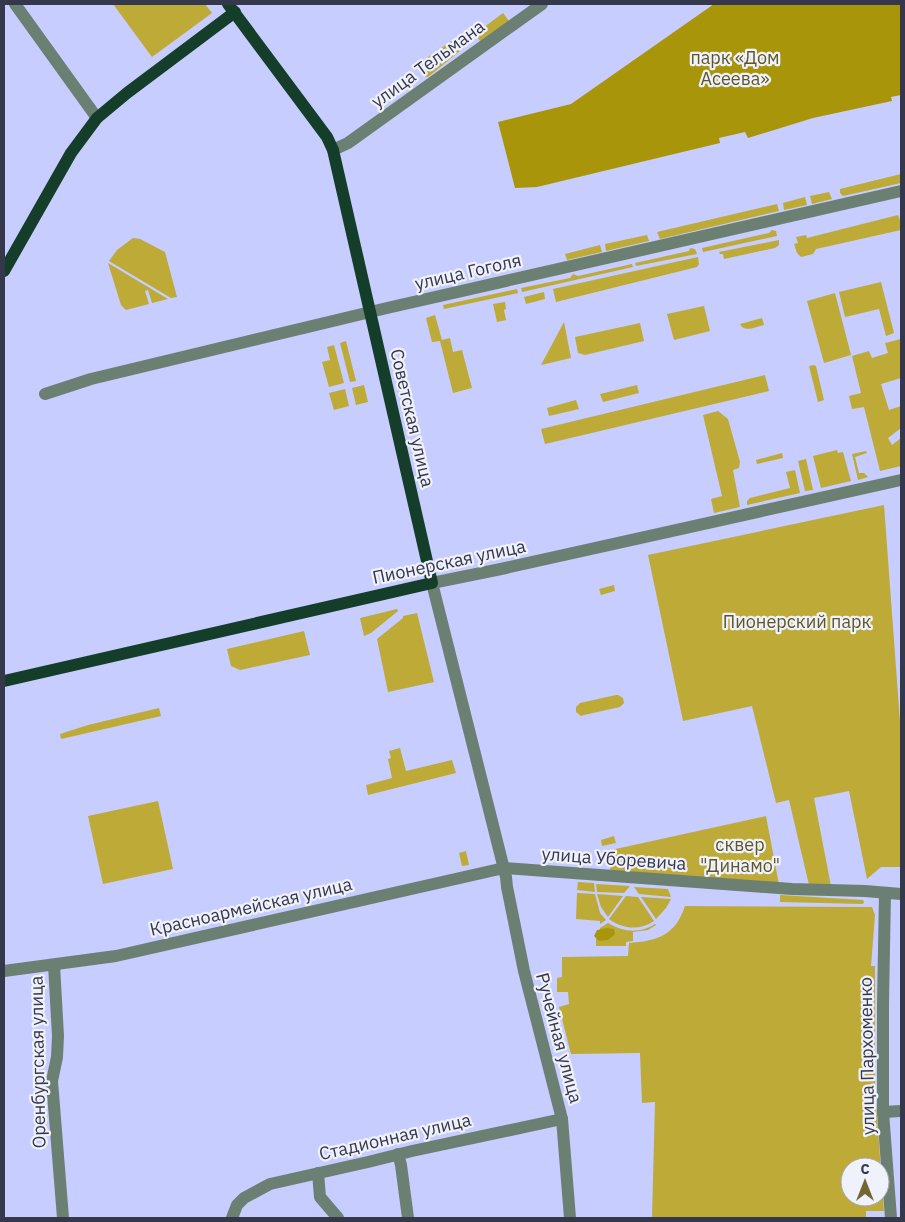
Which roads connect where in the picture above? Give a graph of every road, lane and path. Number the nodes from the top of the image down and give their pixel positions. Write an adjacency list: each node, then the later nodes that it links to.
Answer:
1 (14, 4): 4 (street)
2 (542, 4): 5 (street, улица Тельмана)
3 (231, 8): 4 (main road); 5 (main road, Советская улица)
4 (97, 118): 7 (main road)
5 (333, 150): 8 (main road, Советская улица)
6 (901, 191): 8 (street, улица Гоголя)
7 (4, 271)
8 (370, 313): 9 (street, улица Гоголя); 11 (main road, Советская улица)
9 (45, 394)
10 (901, 480): 11 (street, Пионерская улица)
11 (432, 583): 12 (main road, Пионерская улица); 13 (street, Советская улица)
12 (4, 682)
13 (504, 868): 14 (street, улица Уборевича); 16 (street, Красноармейская улица); 20 (street, Ручейная улица)
14 (885, 893): 15 (street, улица Уборевича); 18 (street, улица Пархоменко)
15 (901, 894)
16 (54, 965): 17 (street, Красноармейская улица); 23 (street, Оренбургская улица)
17 (4, 971)
18 (883, 1112): 19 (street); 28 (street, улица Пархоменко)
19 (901, 1112)
20 (562, 1119): 21 (street, Стадионная улица); 27 (street, Ручейная улица)
21 (398, 1154): 22 (street, Стадионная улица); 26 (street)
22 (318, 1173): 24 (street, Стадионная улица); 25 (street)
23 (63, 1218)
24 (232, 1218)
25 (338, 1218)
26 (408, 1218)
27 (570, 1218)
28 (891, 1218)

